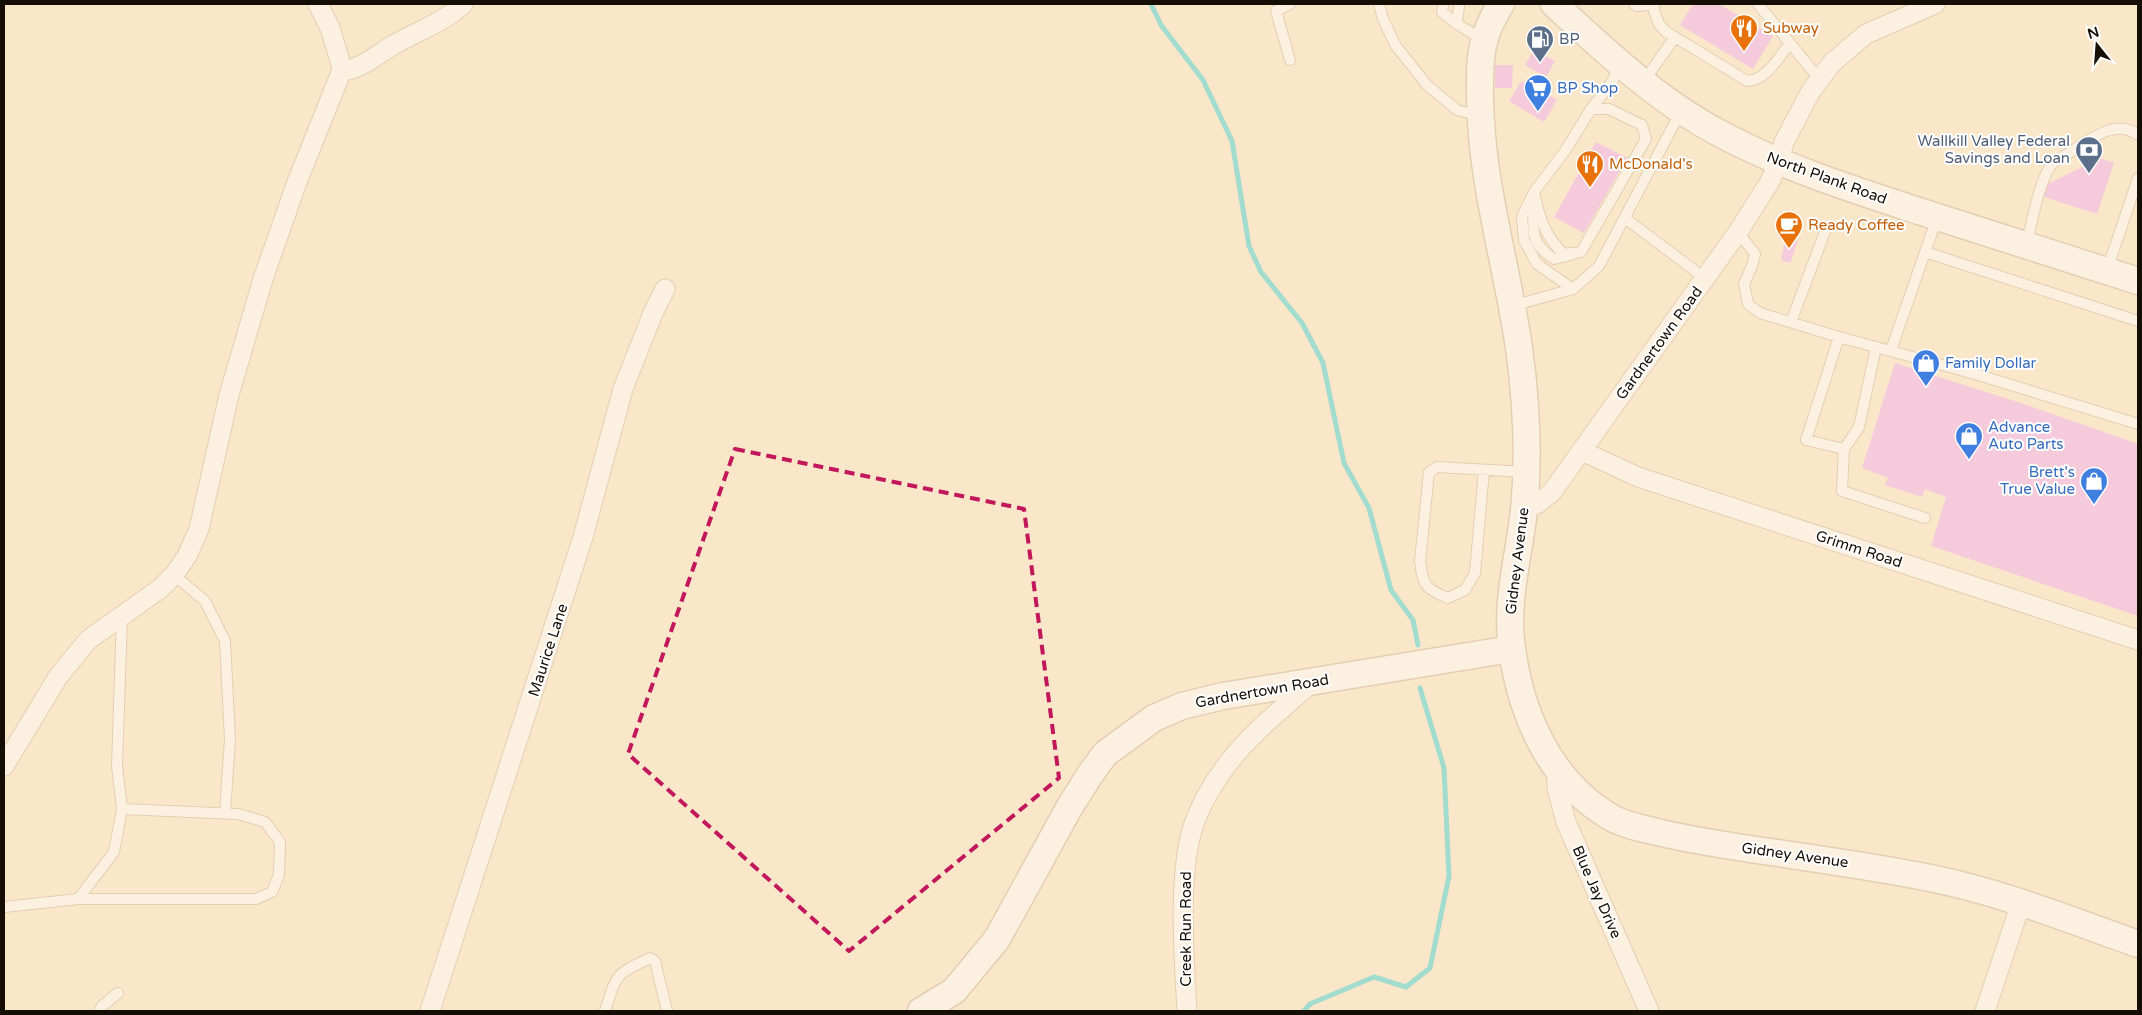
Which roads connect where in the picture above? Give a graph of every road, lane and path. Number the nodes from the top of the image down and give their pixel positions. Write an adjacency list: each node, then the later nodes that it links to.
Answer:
1 (318, 4): 19 (street)
2 (463, 4): 19 (street)
3 (1290, 4): 17 (lane)
4 (1379, 4): 24 (lane)
5 (1443, 4): 13 (lane)
6 (1501, 4): 15 (street, Gidney Avenue)
7 (1554, 4): 18 (street, North Plank Road)
8 (1634, 4): 9 (lane)
9 (1654, 4): 14 (lane)
10 (1758, 4): 16 (lane)
11 (1935, 4): 20 (street, Gardnertown Road)
12 (1459, 6): 13 (lane)
13 (1457, 24): 15 (lane)
14 (1675, 37): 16 (lane); 21 (lane)
15 (1484, 40): 24 (street, Gidney Avenue)
16 (1790, 43): 20 (lane)
17 (1290, 60)
18 (1619, 64): 21 (street, North Plank Road); 22 (lane)
19 (342, 70): 53 (street)
20 (1820, 80): 26 (street, Gardnertown Road)
21 (1643, 82): 23 (street, North Plank Road)
22 (1591, 109): 28 (lane); 28 (lane)
23 (1682, 109): 26 (street, North Plank Road); 30 (lane)
24 (1480, 116): 40 (street, Gidney Avenue)
25 (2138, 135): 33 (lane)
26 (1779, 162): 29 (street, North Plank Road); 32 (street, Gardnertown Road)
27 (2138, 178): 35 (lane)
28 (1534, 192): 39 (lane)
29 (1938, 217): 33 (street, North Plank Road); 34 (lane)
30 (1626, 218): 36 (lane); 39 (lane)
31 (1826, 229): 42 (lane)
32 (1738, 232): 36 (street, Gardnertown Road); 42 (lane)
33 (2026, 245): 35 (street, North Plank Road)
34 (1925, 252): 41 (lane); 45 (lane)
35 (2107, 271): 37 (street, North Plank Road)
36 (1706, 279): 48 (street, Gardnertown Road)
37 (2138, 281)
38 (665, 289): 68 (street, Maurice Lane)
39 (1573, 289): 40 (lane)
40 (1511, 306): 50 (street, Gidney Avenue)
41 (2138, 321)
42 (1791, 322): 43 (lane)
43 (1839, 337): 44 (lane); 47 (lane)
44 (1876, 347): 45 (lane); 47 (lane)
45 (1891, 350): 46 (lane)
46 (2138, 424)
47 (1844, 449): 52 (lane)
48 (1582, 450): 51 (street, Gardnertown Road); 55 (street, Grimm Road)
49 (1484, 470): 49 (lane); 50 (lane)
50 (1526, 472): 51 (street, Gidney Avenue)
51 (1524, 509): 56 (street, Gidney Avenue)
52 (1925, 518)
53 (174, 574): 54 (street); 61 (lane)
54 (122, 616): 58 (street); 60 (lane)
55 (2138, 640)
56 (1511, 648): 57 (street, Gardnertown Road); 59 (street, Gidney Avenue)
57 (1312, 682): 71 (street, Gardnertown Road); 72 (street, Creek Run Road)
58 (4, 766)
59 (1557, 770): 63 (street, Gidney Avenue); 73 (street, Blue Jay Drive)
60 (122, 809): 61 (lane); 62 (lane)
61 (225, 814): 62 (lane)
62 (78, 899): 64 (lane)
63 (2021, 903): 65 (street, Gidney Avenue); 74 (street)
64 (4, 907)
65 (2138, 944)
66 (118, 993): 67 (lane)
67 (99, 1011)
68 (430, 1011)
69 (605, 1011): 70 (lane)
70 (667, 1011)
71 (921, 1011)
72 (1187, 1011)
73 (1649, 1011)
74 (1985, 1011)

